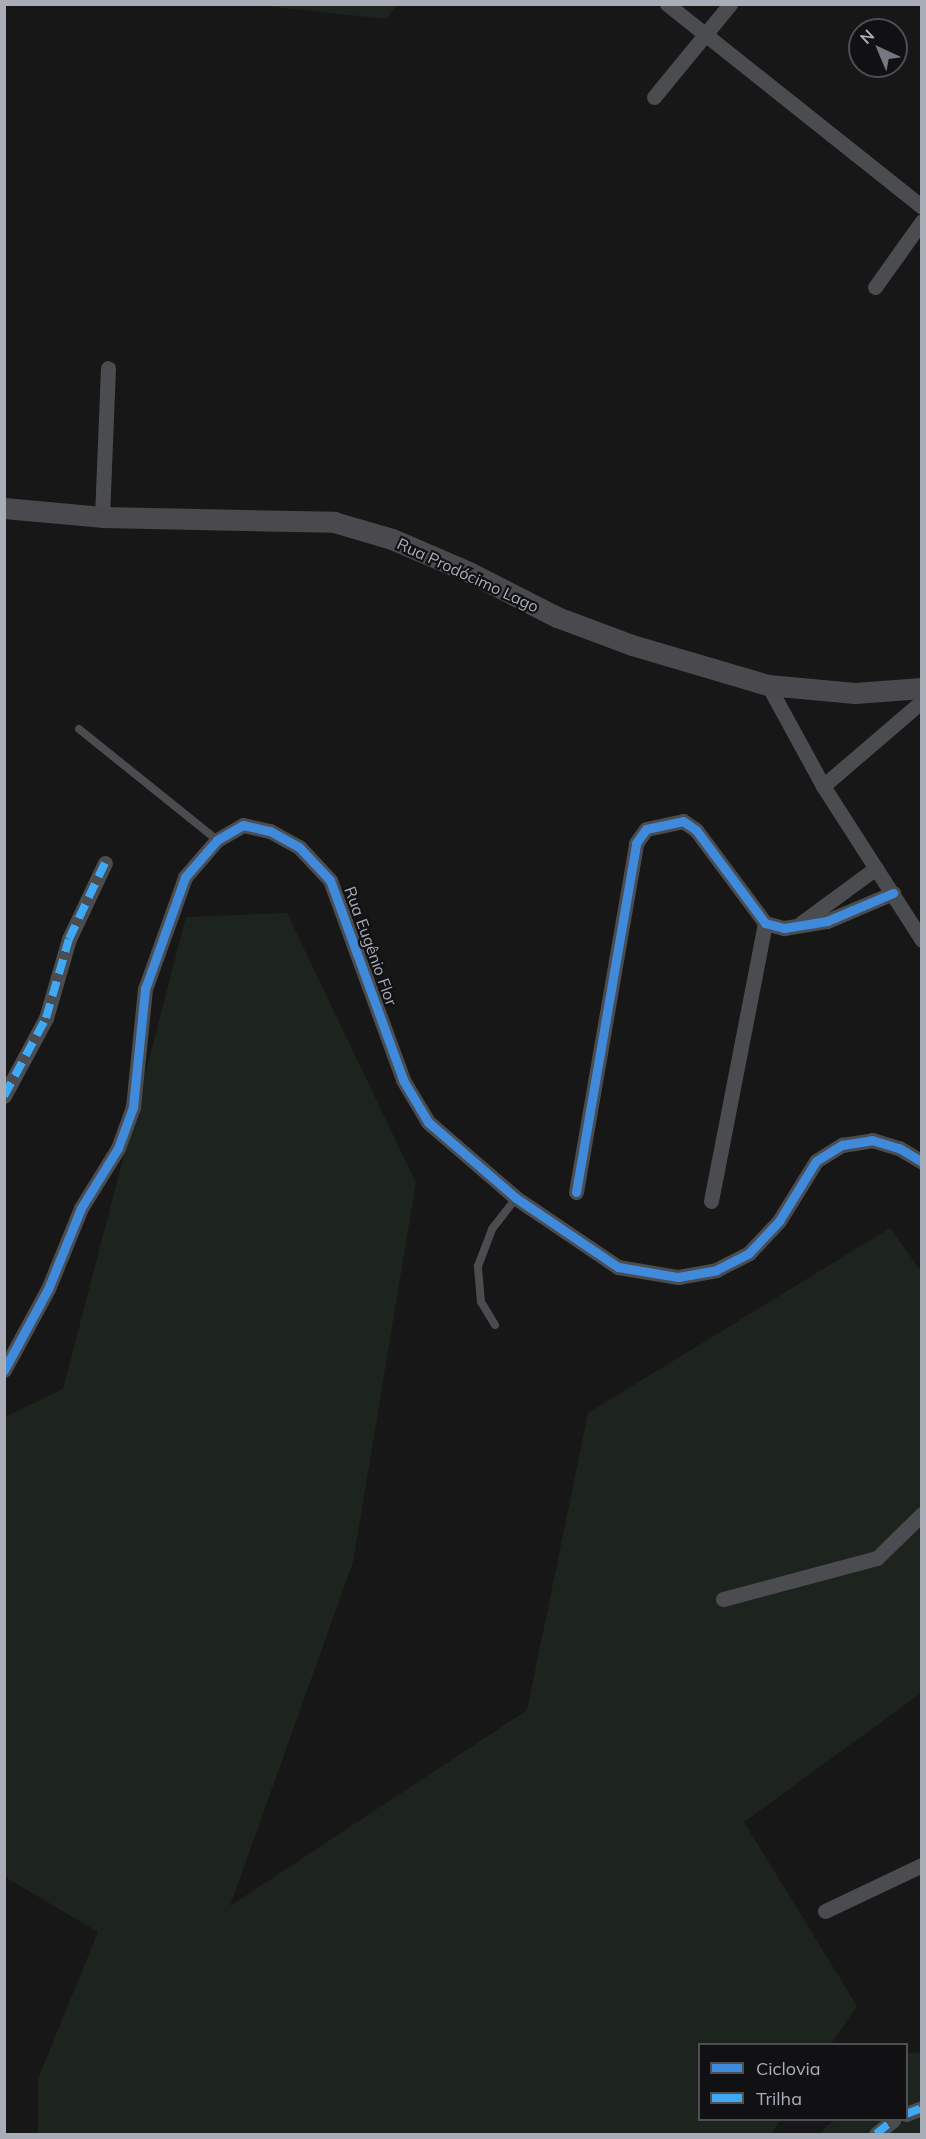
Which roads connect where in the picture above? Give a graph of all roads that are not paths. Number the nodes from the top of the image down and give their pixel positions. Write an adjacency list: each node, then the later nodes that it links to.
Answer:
1 (668, 4): 3 (street)
2 (730, 4): 3 (street)
3 (706, 34): 4 (street); 5 (street)
4 (654, 98)
5 (921, 207)
6 (921, 221): 7 (street)
7 (875, 287)
8 (108, 368): 10 (street)
9 (4, 508): 10 (main road, Rua Prodócimo Lago)
10 (102, 517): 11 (main road, Rua Prodócimo Lago)
11 (768, 685): 12 (main road, Rua Prodócimo Lago); 15 (street)
12 (921, 688)
13 (921, 701): 15 (street)
14 (79, 729): 16 (lane)
15 (822, 786): 18 (street)
16 (218, 840): 28 (street, Rua Eugênio Flor); 31 (street, Rua Eugênio Flor)
17 (105, 863): 25 (street)
18 (876, 868): 19 (street); 20 (street)
19 (893, 893): 21 (street); 24 (street)
20 (832, 897): 21 (street); 23 (street)
21 (843, 913): 23 (street)
22 (765, 923): 23 (street); 27 (street); 29 (street)
23 (801, 923)
24 (921, 940)
25 (4, 1096)
26 (921, 1162): 28 (street, Rua Eugênio Flor)
27 (576, 1192)
28 (516, 1198): 30 (lane)
29 (711, 1201)
30 (495, 1325)
31 (4, 1370)
32 (921, 1514): 33 (street)
33 (723, 1599)
34 (921, 1865): 35 (street)
35 (825, 1911)
36 (892, 2121): 37 (street)
37 (876, 2134)

